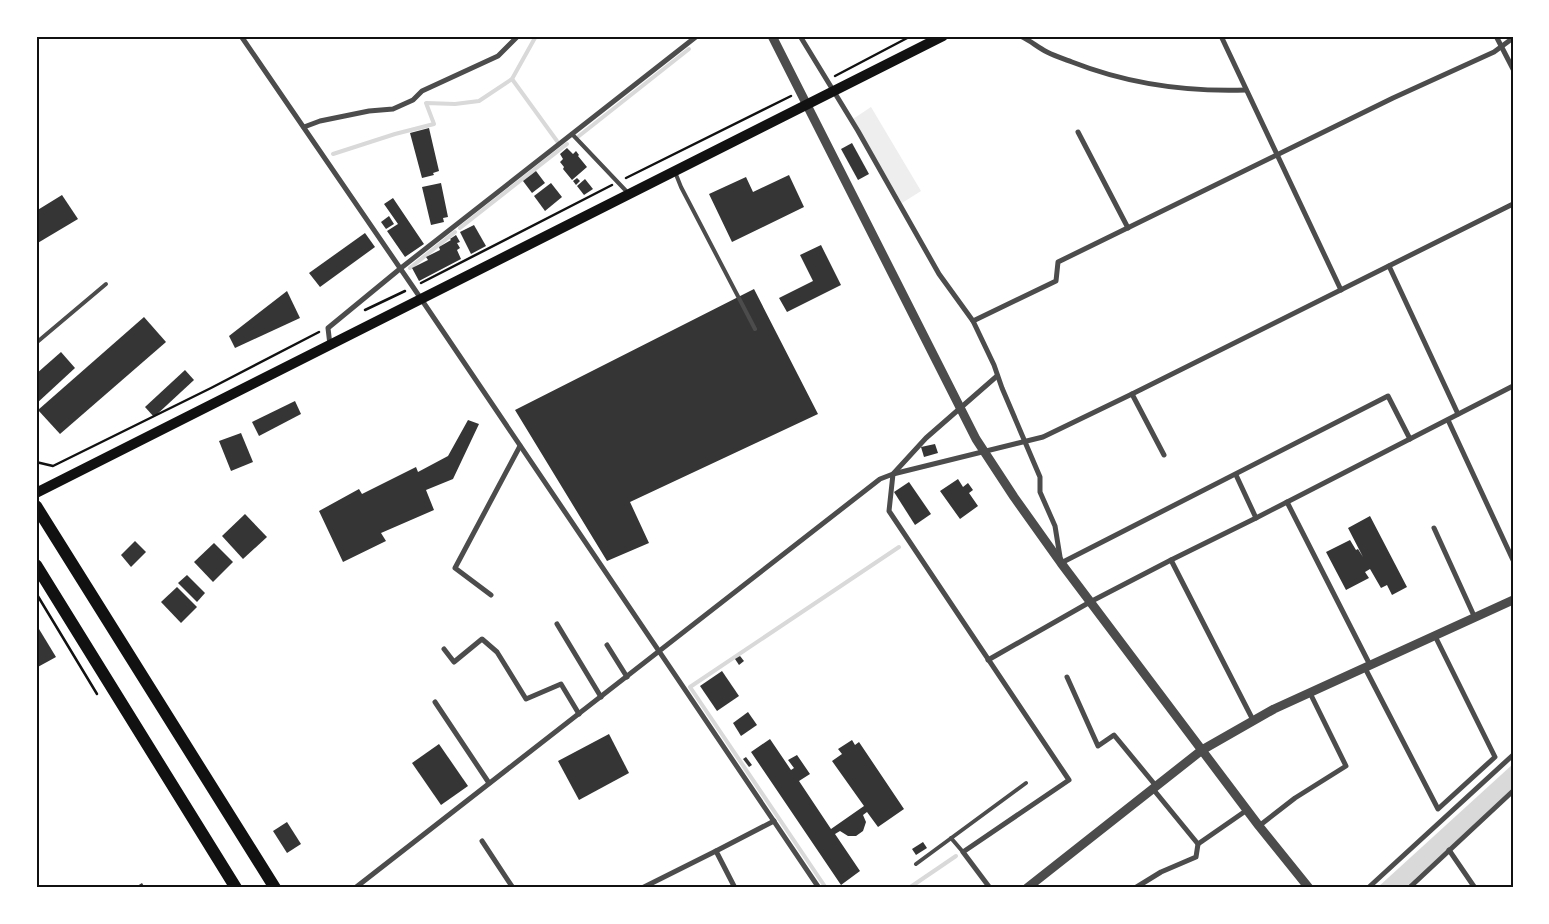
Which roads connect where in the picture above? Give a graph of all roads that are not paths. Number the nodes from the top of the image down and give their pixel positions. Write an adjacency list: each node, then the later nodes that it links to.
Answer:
1 (242, 36): 16 (street)
2 (518, 36): 16 (street)
3 (697, 36): 18 (street)
4 (772, 36): 15 (street)
5 (800, 36): 14 (street)
6 (943, 36): 14 (main road)
7 (1020, 36): 13 (street)
8 (1221, 36): 13 (street)
9 (1496, 36): 11 (street)
10 (1513, 38): 11 (street)
11 (1501, 46): 12 (street); 19 (street)
12 (1513, 69)
13 (1246, 90): 19 (street)
14 (834, 92): 15 (main road); 29 (street)
15 (807, 105): 20 (main road); 36 (street)
16 (304, 127): 25 (street)
17 (1078, 132): 23 (street)
18 (572, 134): 21 (lane); 25 (street)
19 (1277, 155): 23 (street); 27 (street)
20 (675, 172): 21 (main road); 30 (lane)
21 (630, 194): 28 (main road)
22 (1513, 204): 24 (street)
23 (1128, 228): 29 (street)
24 (1389, 266): 27 (street); 37 (street)
25 (400, 268): 28 (street); 32 (street)
26 (106, 284): 31 (lane)
27 (1341, 290): 35 (street)
28 (422, 299): 32 (main road); 41 (street)
29 (973, 321): 33 (street)
30 (755, 330)
31 (36, 343)
32 (330, 345): 46 (main road)
33 (997, 376): 36 (street); 40 (street)
34 (1513, 386): 37 (street)
35 (1132, 394): 40 (street); 43 (street)
36 (960, 408): 42 (street); 44 (street)
37 (1458, 414): 38 (street)
38 (1448, 420): 39 (street); 52 (street)
39 (1410, 439): 45 (street); 47 (street)
40 (1025, 441): 42 (street); 53 (street)
41 (520, 446): 55 (street); 63 (street)
42 (983, 451): 44 (street); 53 (street)
43 (1164, 455)
44 (893, 474): 63 (street); 64 (street)
45 (1236, 475): 49 (street); 53 (street)
46 (36, 492)
47 (1287, 502): 49 (street); 65 (street)
48 (36, 506): 90 (main road)
49 (1256, 518): 51 (street)
50 (1434, 528): 58 (street)
51 (1171, 560): 57 (street); 72 (street)
52 (1513, 560)
53 (1061, 563): 57 (street)
54 (36, 565): 89 (main road)
55 (491, 595)
56 (1513, 600): 58 (street)
57 (1090, 602): 64 (street); 73 (street)
58 (1475, 618): 60 (street)
59 (557, 624): 69 (street)
60 (1434, 636): 65 (street); 65 (street)
61 (607, 645): 66 (street)
62 (444, 649): 71 (street)
63 (659, 652): 66 (street); 80 (street)
64 (988, 660): 87 (street)
65 (1368, 667): 68 (street)
66 (627, 677): 69 (street)
67 (1067, 677): 77 (street)
68 (1310, 693): 72 (street); 81 (street)
69 (601, 697): 71 (street)
70 (435, 702): 75 (street)
71 (579, 714): 75 (street)
72 (1253, 720): 73 (street)
73 (1202, 750): 77 (street); 79 (street)
74 (1513, 754): 100 (street)
75 (489, 783): 91 (street)
76 (1026, 783): 82 (lane)
77 (1154, 788): 84 (street); 97 (street)
78 (1513, 791): 85 (street)
79 (1247, 810): 81 (street); 84 (street)
80 (774, 821): 86 (street); 95 (street)
81 (1259, 826): 99 (street)
82 (951, 838): 87 (lane); 88 (lane)
83 (482, 841): 92 (street)
84 (1198, 844): 98 (street)
85 (1449, 850): 101 (street); 102 (street)
86 (716, 851): 93 (street); 94 (street)
87 (962, 852): 96 (street)
88 (916, 864)
89 (236, 888)
90 (275, 888)
91 (355, 888)
92 (513, 888)
93 (642, 888)
94 (735, 888)
95 (819, 888)
96 (990, 888)
97 (1027, 888)
98 (1135, 888)
99 (1309, 888)
100 (1368, 888)
101 (1410, 888)
102 (1475, 888)

